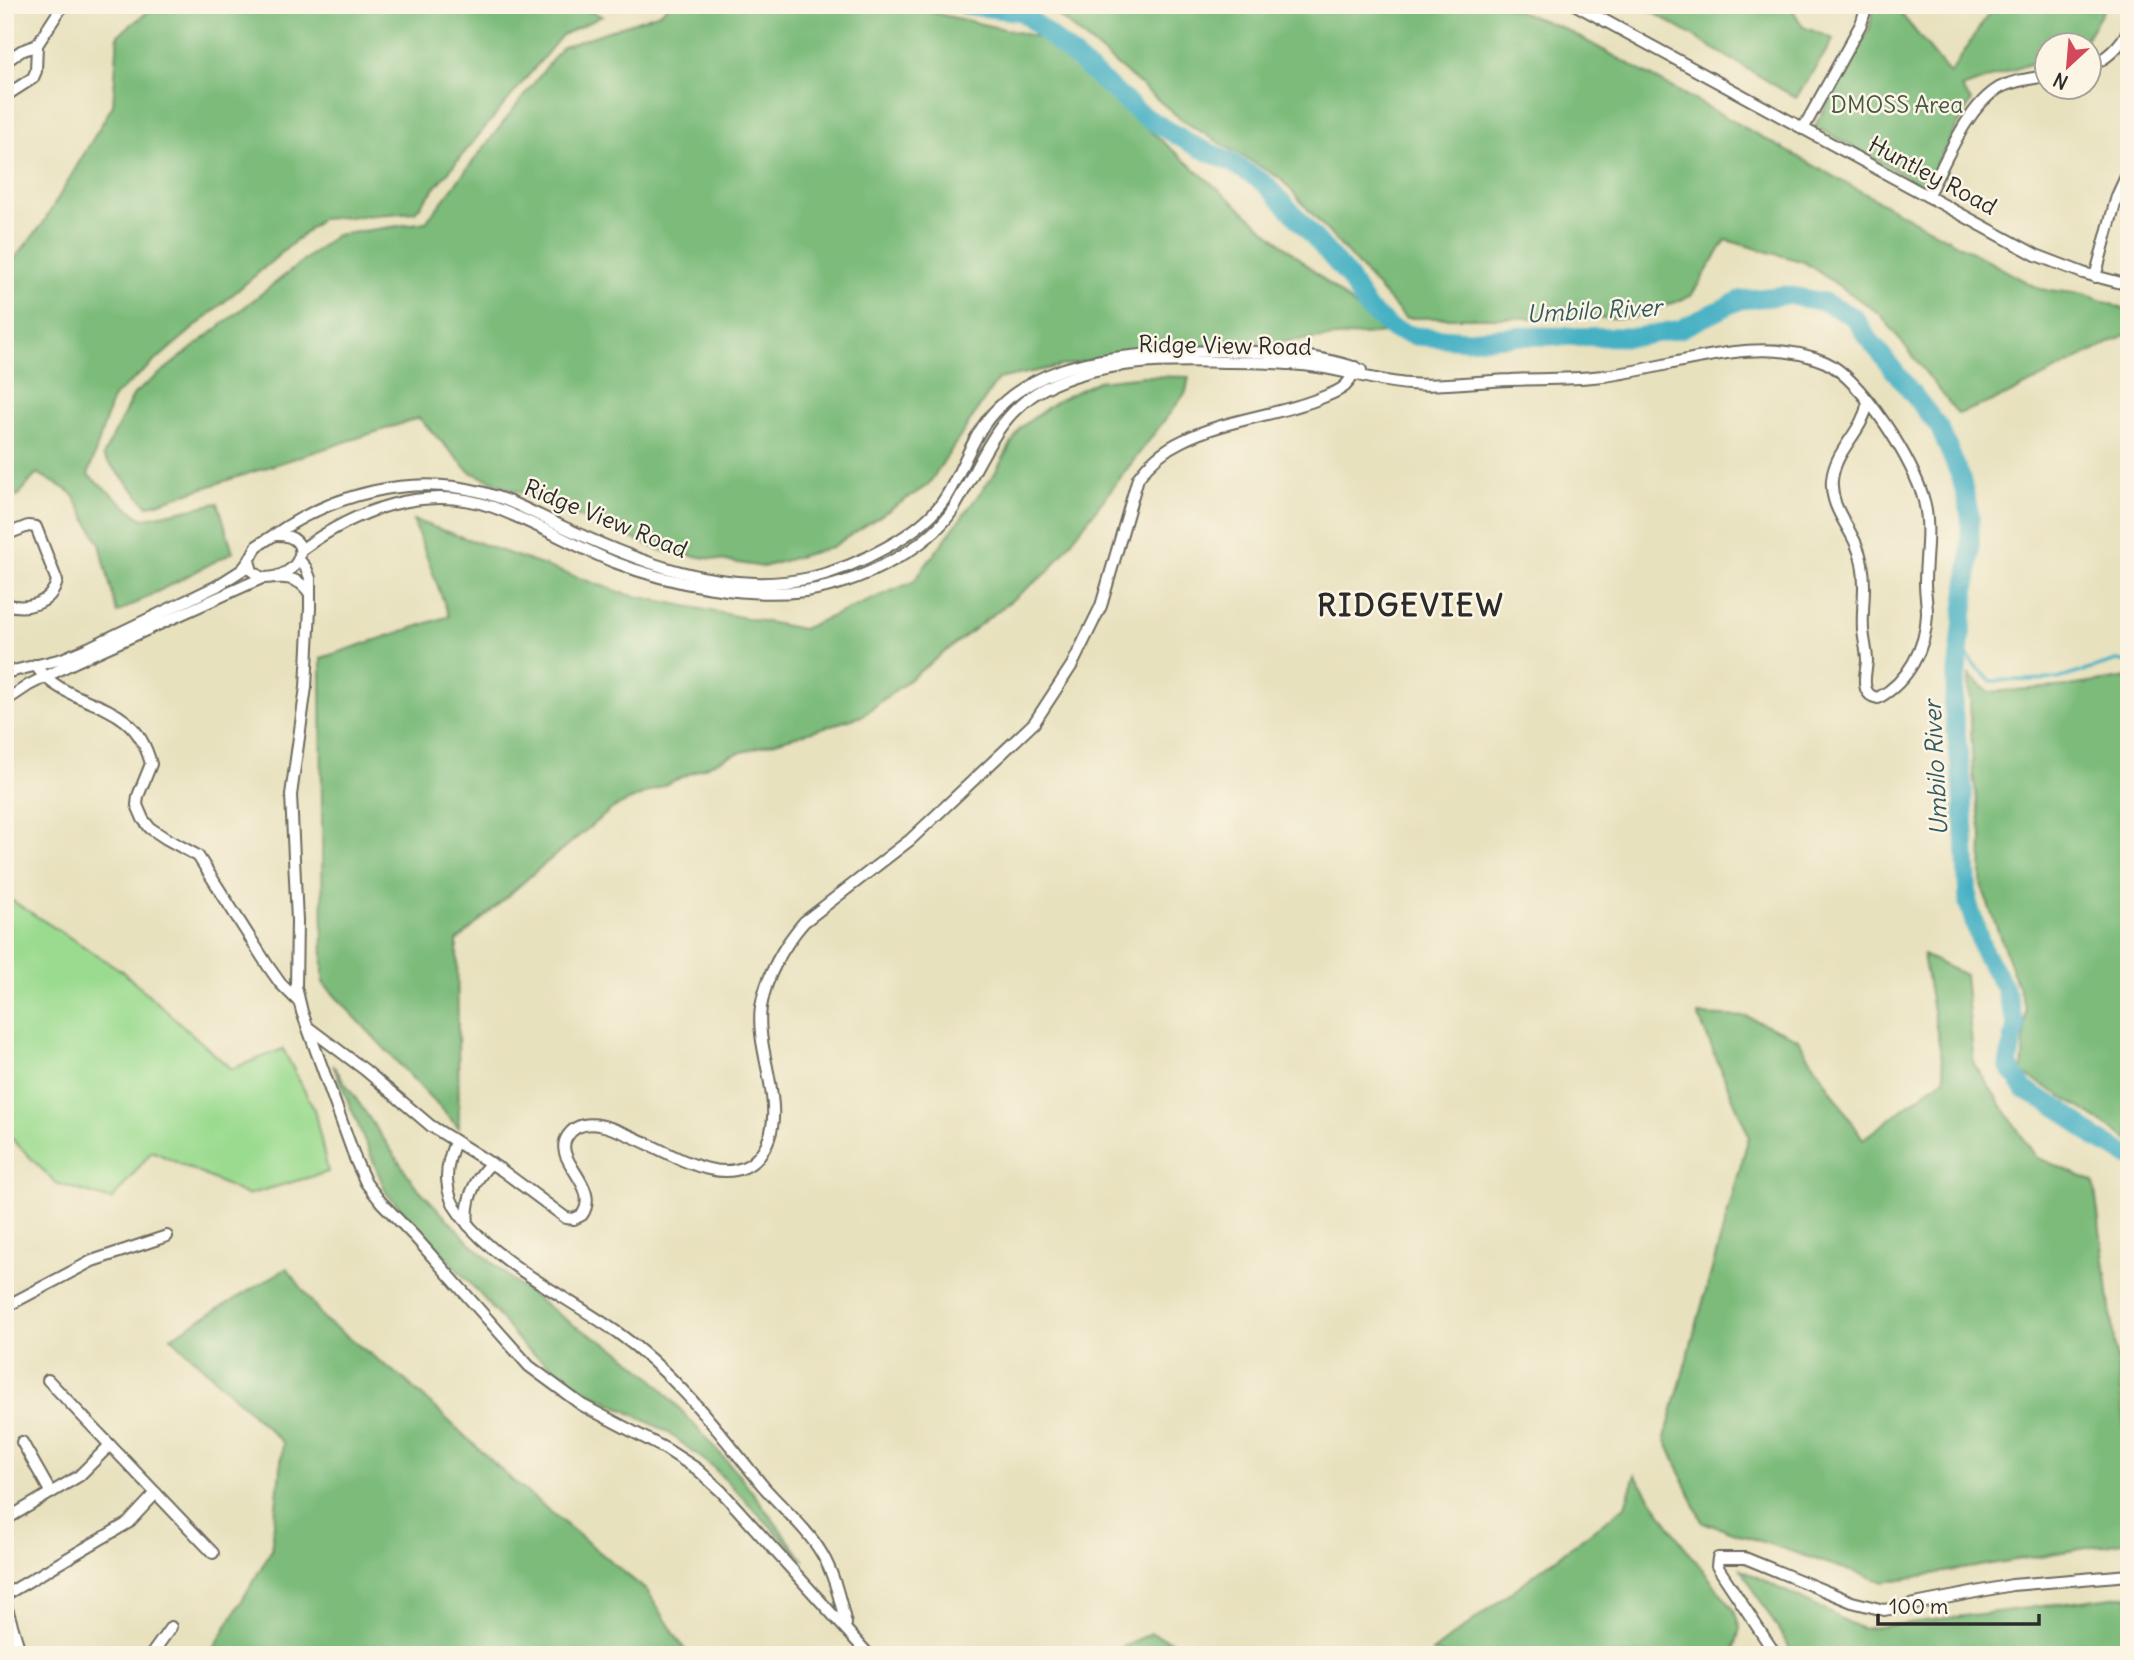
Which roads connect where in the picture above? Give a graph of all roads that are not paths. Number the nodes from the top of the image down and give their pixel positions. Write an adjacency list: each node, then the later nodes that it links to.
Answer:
1 (64, 5): 5 (street)
2 (1576, 5): 10 (street, Huntley Road)
3 (1867, 5): 10 (street)
4 (2129, 29): 6 (street)
5 (37, 45): 7 (street); 9 (street)
6 (2102, 60)
7 (5, 62)
8 (2032, 79): 12 (street)
9 (5, 96)
10 (1803, 129): 12 (street, Huntley Road)
11 (2129, 170): 13 (street)
12 (1927, 196): 13 (street, Huntley Road)
13 (2095, 277): 14 (street, Huntley Road)
14 (2129, 285)
15 (1354, 371): 16 (street, Ridge View Road); 17 (street, Ridge View Road); 32 (street)
16 (1868, 402): 16 (street, Ridge View Road)
17 (560, 531): 19 (street, Ridge View Road); 20 (street, Ridge View Road)
18 (5, 535): 24 (street)
19 (274, 535): 20 (street); 21 (street, Ridge View Road)
20 (300, 556): 22 (street, Ridge View Road); 23 (street)
21 (249, 561): 22 (street); 25 (street, Ridge View Road)
22 (268, 578): 23 (street); 27 (street, Ridge View Road)
23 (310, 594): 29 (street)
24 (5, 604)
25 (35, 665): 26 (street, Ridge View Road); 27 (street)
26 (5, 673)
27 (44, 678): 28 (street, Ridge View Road); 29 (street)
28 (5, 701)
29 (298, 1000): 30 (street)
30 (309, 1028): 31 (street); 46 (street)
31 (455, 1142): 32 (street); 33 (street)
32 (491, 1163): 33 (street)
33 (468, 1225): 46 (street)
34 (167, 1236): 35 (street)
35 (5, 1307)
36 (48, 1380): 38 (street)
37 (22, 1442): 39 (street)
38 (110, 1445): 39 (street); 40 (street)
39 (51, 1493): 41 (street)
40 (156, 1493): 42 (street); 44 (street)
41 (5, 1520)
42 (213, 1553)
43 (2129, 1575): 51 (street)
44 (5, 1595)
45 (5, 1602): 48 (street)
46 (846, 1627): 50 (street)
47 (171, 1628): 49 (street)
48 (21, 1655)
49 (151, 1655)
50 (869, 1655)
51 (1776, 1655)

